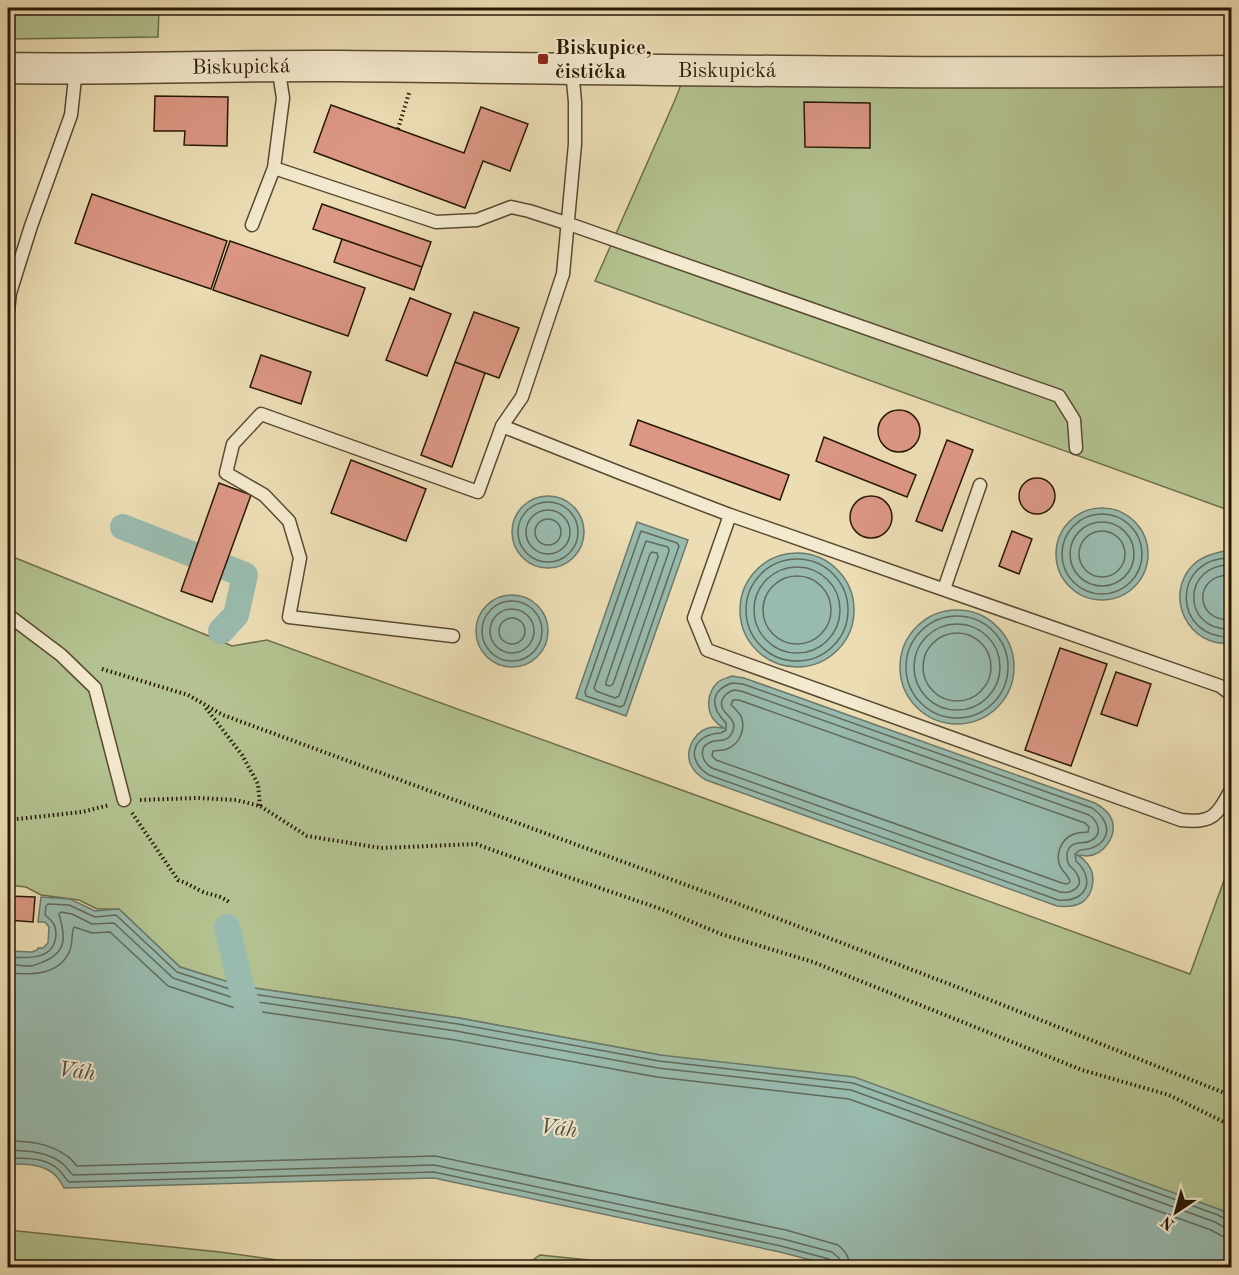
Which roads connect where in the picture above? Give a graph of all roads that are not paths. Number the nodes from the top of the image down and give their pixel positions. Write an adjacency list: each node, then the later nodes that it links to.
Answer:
1 (278, 65): 3 (street, Biskupická); 4 (street, Biskupická); 6 (lane)
2 (8, 68): 3 (street, Biskupická)
3 (76, 69): 9 (lane)
4 (572, 70): 5 (street, Biskupická); 7 (lane)
5 (1232, 71)
6 (274, 168): 7 (lane); 8 (lane)
7 (569, 224): 10 (lane); 11 (lane)
8 (252, 225)
9 (8, 310)
10 (502, 426): 13 (lane); 16 (lane)
11 (1076, 448)
12 (980, 485): 14 (lane)
13 (730, 515): 14 (lane); 18 (lane)
14 (944, 589): 17 (lane)
15 (8, 615): 19 (lane)
16 (453, 636)
17 (1232, 695)
18 (1232, 788)
19 (123, 801)

